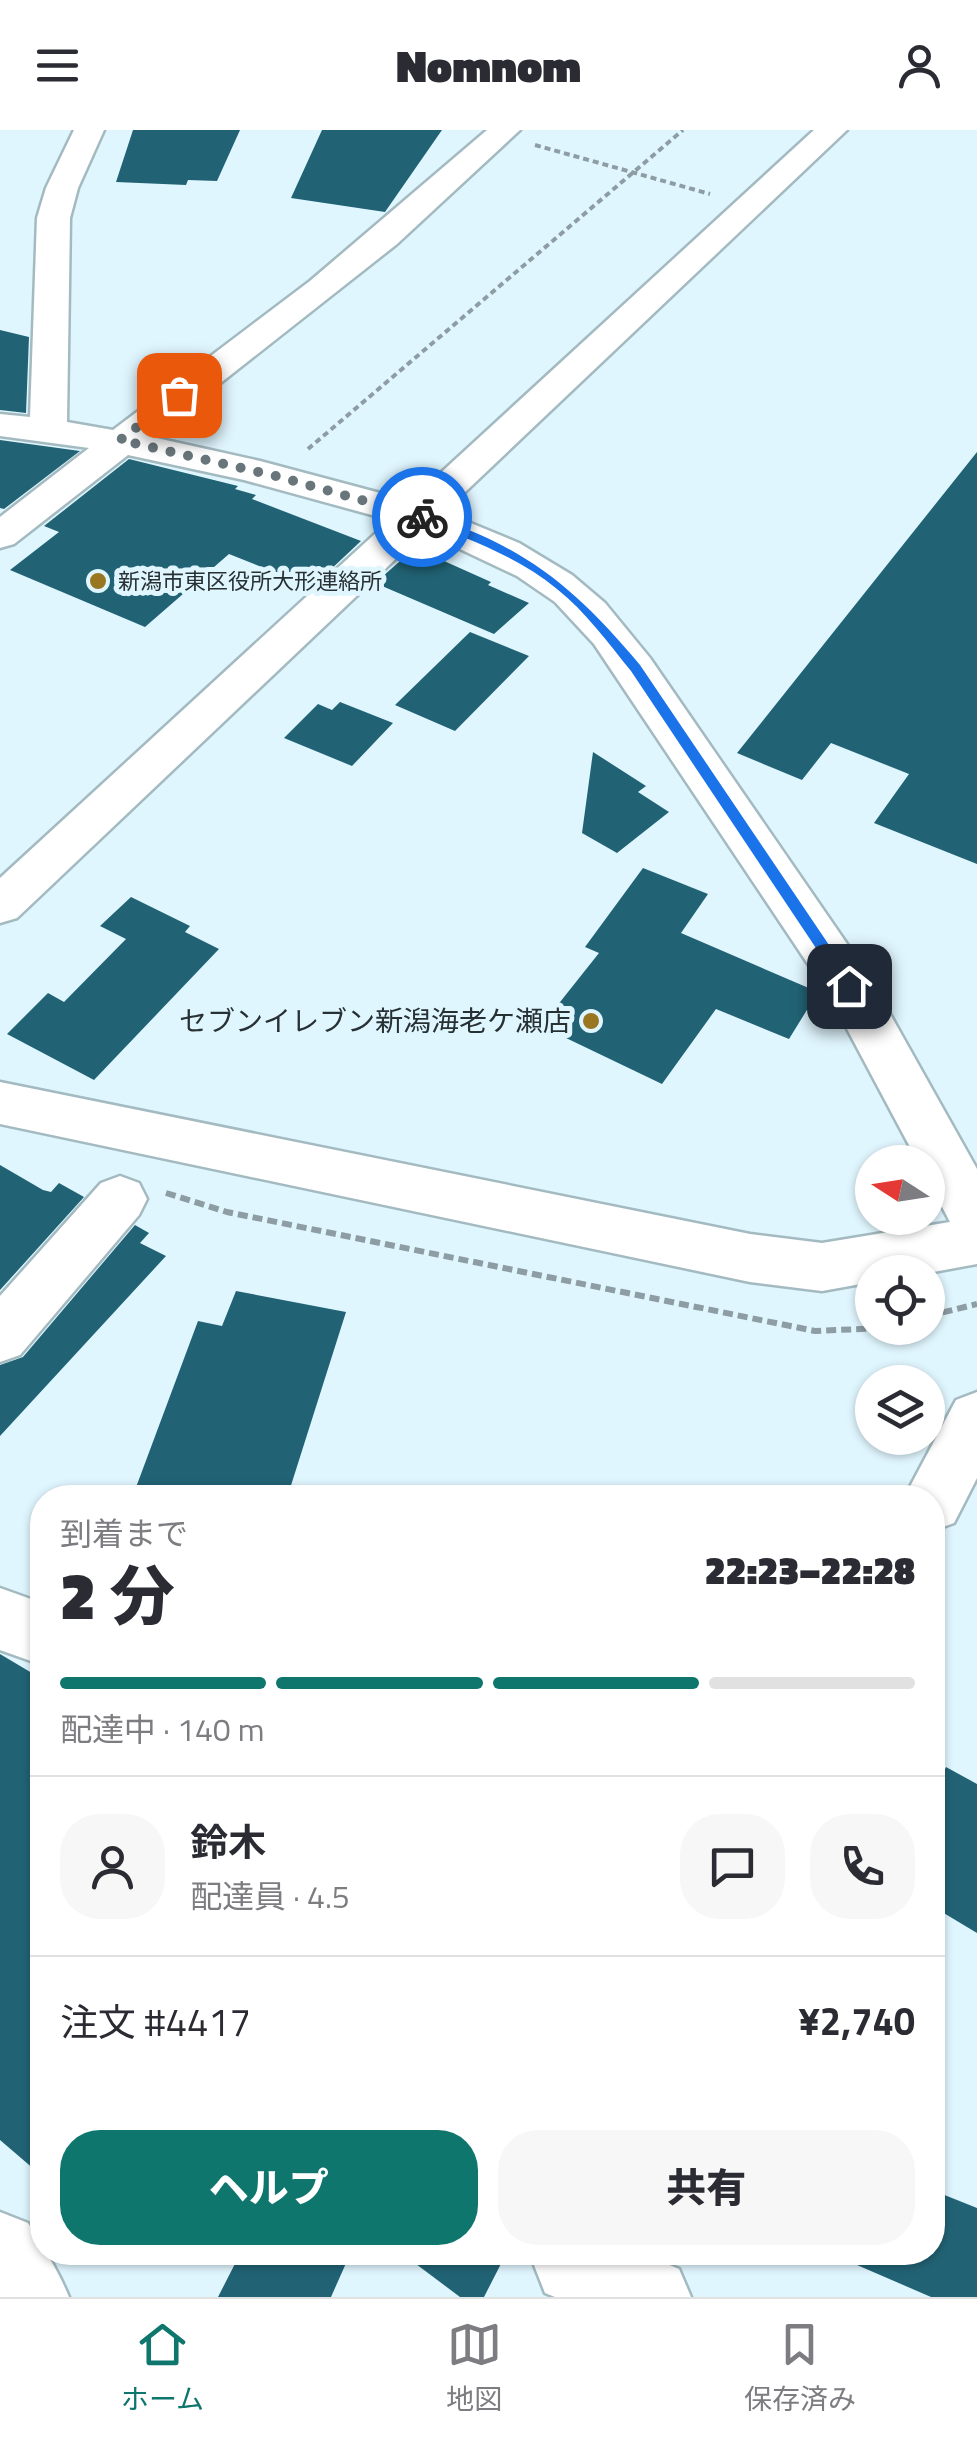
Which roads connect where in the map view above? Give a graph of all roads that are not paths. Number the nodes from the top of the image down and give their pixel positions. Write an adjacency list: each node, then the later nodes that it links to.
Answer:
1 (89, 130): 5 (street)
2 (832, 130): 7 (street)
3 (502, 132): 6 (street)
4 (0, 425): 5 (street)
5 (48, 430): 6 (street)
6 (120, 440): 7 (street); 8 (street)
7 (416, 514): 9 (street); 12 (street)
8 (0, 536)
9 (0, 906)
10 (0, 1103): 13 (street)
11 (138, 1195): 14 (street)
12 (977, 1220)
13 (977, 1241)
14 (0, 1337)
15 (977, 1419): 16 (street)
16 (942, 1485)
17 (0, 1619): 18 (street)
18 (30, 1630)
19 (0, 2251): 21 (street)
20 (570, 2271): 22 (street)
21 (29, 2297)
22 (651, 2297)

